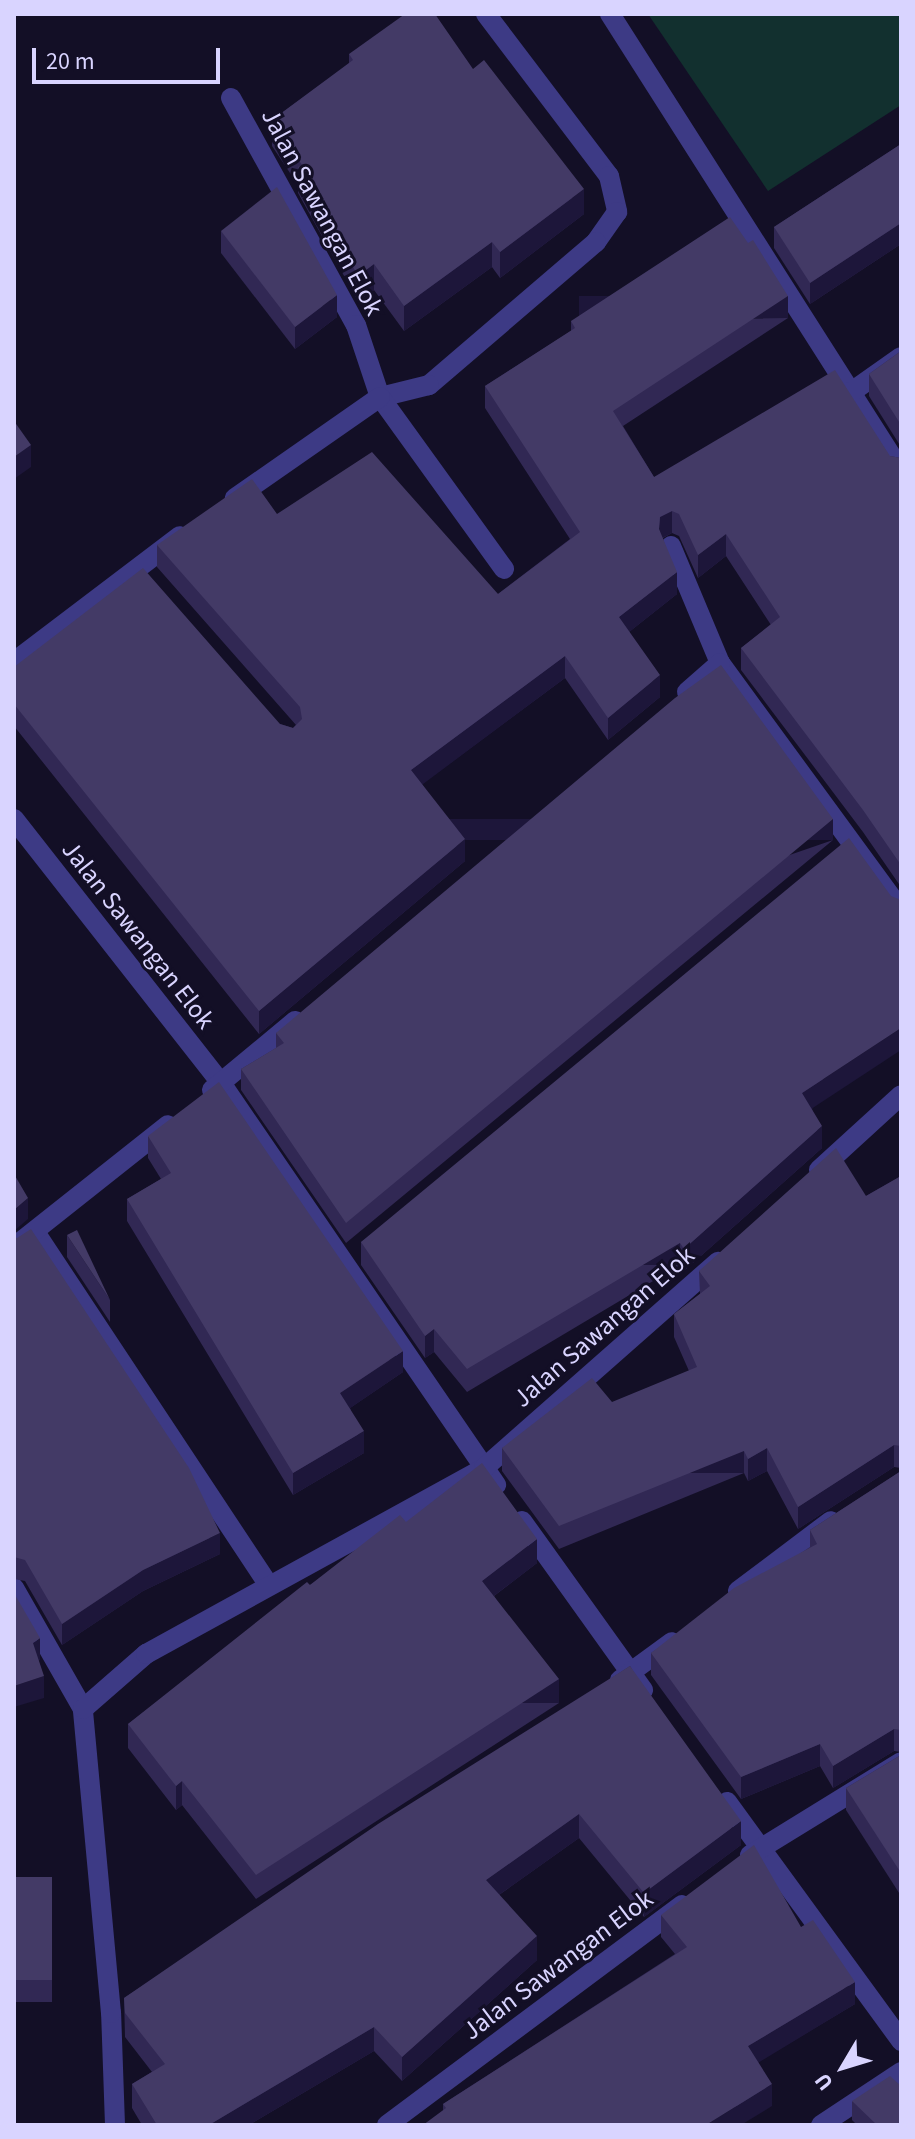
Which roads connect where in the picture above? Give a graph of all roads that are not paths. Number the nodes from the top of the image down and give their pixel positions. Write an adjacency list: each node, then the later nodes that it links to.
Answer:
1 (486, 14): 6 (street)
2 (610, 14): 5 (street)
3 (231, 98): 6 (street, Jalan Sawangan Elok)
4 (901, 357): 5 (street)
5 (850, 393): 7 (street)
6 (380, 397): 9 (street); 10 (street, Jalan Sawangan Elok)
7 (901, 471)
8 (671, 546): 13 (street)
9 (138, 565): 11 (street); 12 (street)
10 (504, 569)
11 (158, 588)
12 (14, 662)
13 (720, 663): 14 (street); 16 (street)
14 (672, 704)
15 (14, 819): 20 (street, Jalan Sawangan Elok)
16 (853, 840): 17 (street); 18 (street)
17 (829, 860)
18 (901, 910)
19 (306, 1011): 20 (street)
20 (221, 1083): 23 (street); 26 (street, Jalan Sawangan Elok)
21 (901, 1095): 22 (street)
22 (808, 1180)
23 (35, 1232): 25 (street); 28 (street)
24 (738, 1244): 26 (street, Jalan Sawangan Elok)
25 (14, 1247)
26 (484, 1468): 28 (street, Jalan Sawangan Elok); 32 (street, Jalan Sawangan Elok)
27 (848, 1510): 30 (street)
28 (267, 1583): 34 (street, Jalan Sawangan Elok)
29 (14, 1588): 34 (street)
30 (726, 1600)
31 (690, 1627): 32 (street)
32 (631, 1673): 33 (street); 35 (street, Jalan Sawangan Elok)
33 (605, 1690)
34 (83, 1709): 42 (street)
35 (658, 1711)
36 (901, 1762): 38 (street)
37 (714, 1785): 38 (street)
38 (760, 1847): 39 (street); 43 (street)
39 (735, 1866)
40 (698, 1894): 46 (street, Jalan Sawangan Elok)
41 (137, 1995): 42 (street)
42 (111, 2013): 45 (street)
43 (901, 2041)
44 (901, 2072): 47 (street)
45 (115, 2125)
46 (387, 2125)
47 (821, 2125)

